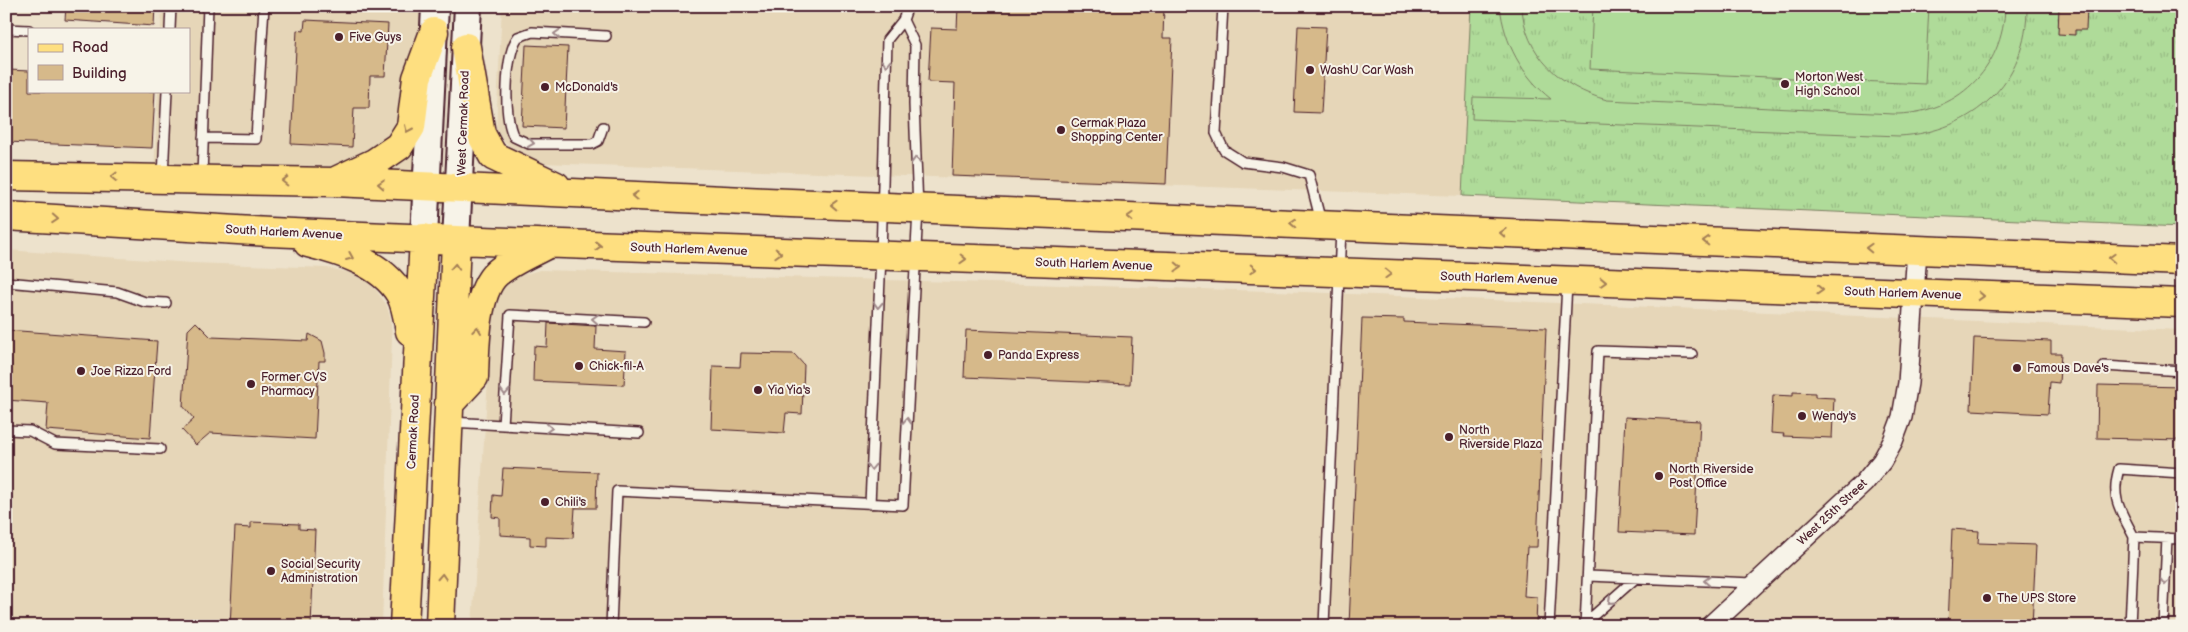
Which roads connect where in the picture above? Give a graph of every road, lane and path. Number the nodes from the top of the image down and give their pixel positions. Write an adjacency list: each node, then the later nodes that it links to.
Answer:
1 (171, 6): 9 (lane)
2 (208, 6): 16 (lane)
3 (264, 6): 16 (lane)
4 (468, 6): 13 (main road, West Cermak Road)
5 (908, 6): 8 (lane)
6 (1223, 6): 27 (lane)
7 (435, 19): 20 (main road, one-way to 20); 21 (main road)
8 (903, 20): 24 (lane, one-way to 24); 25 (lane, one-way to 8)
9 (170, 28)
10 (6, 29): 11 (lane)
11 (28, 30)
12 (606, 36): 15 (lane, one-way to 15)
13 (466, 47): 22 (main road, West Cermak Road); 23 (main road)
14 (167, 92): 18 (lane)
15 (603, 127)
16 (204, 138): 19 (lane)
17 (6, 176): 18 (main road, one-way to 17)
18 (163, 178): 19 (main road)
19 (202, 178): 20 (main road, one-way to 19)
20 (334, 182): 21 (main road, one-way to 20)
21 (427, 186): 22 (main road); 29 (main road)
22 (460, 187): 23 (main road); 30 (main road, West Cermak Road)
23 (568, 192): 24 (main road, one-way to 23)
24 (883, 207): 25 (main road); 33 (lane)
25 (918, 209): 27 (main road, one-way to 25); 34 (lane)
26 (6, 216): 28 (main road, South Harlem Avenue, one-way to 28)
27 (1331, 225): 32 (main road, one-way to 27); 36 (lane)
28 (270, 232): 29 (main road, South Harlem Avenue); 45 (main road, one-way to 45)
29 (424, 238): 30 (main road, South Harlem Avenue); 45 (main road, Cermak Road)
30 (456, 240): 31 (main road, South Harlem Avenue); 47 (main road, one-way to 30)
31 (549, 244): 33 (main road, South Harlem Avenue, one-way to 33); 47 (main road, one-way to 31)
32 (1917, 250): 35 (main road, one-way to 32); 39 (street, West 25th Street)
33 (881, 256): 34 (main road, South Harlem Avenue); 53 (lane, one-way to 53)
34 (914, 258): 36 (main road, South Harlem Avenue, one-way to 36); 53 (lane, one-way to 34)
35 (2182, 261)
36 (1339, 272): 37 (main road, South Harlem Avenue, one-way to 37); 64 (lane)
37 (1568, 280): 39 (main road, South Harlem Avenue, one-way to 39); 65 (lane)
38 (6, 282): 40 (lane)
39 (1915, 294): 41 (main road, South Harlem Avenue, one-way to 41); 59 (street, West 25th Street)
40 (166, 303)
41 (2182, 303)
42 (644, 322): 48 (lane, one-way to 48)
43 (1692, 354): 57 (lane)
44 (2104, 366): 46 (lane)
45 (416, 367): 61 (main road, Cermak Road)
46 (2182, 371)
47 (449, 413): 48 (lane); 62 (main road, one-way to 47)
48 (503, 425): 50 (lane, one-way to 50)
49 (6, 430): 51 (lane)
50 (639, 433)
51 (160, 449)
52 (2182, 473): 54 (lane)
53 (870, 504): 63 (lane)
54 (2134, 537): 55 (lane); 67 (lane)
55 (2167, 538): 56 (lane); 68 (lane, one-way to 68)
56 (2182, 538)
57 (1588, 576): 58 (lane); 60 (lane)
58 (1636, 578): 59 (lane, one-way to 58); 60 (lane, one-way to 60)
59 (1756, 584): 66 (street, West 25th Street)
60 (1585, 625)
61 (404, 626)
62 (440, 626)
63 (611, 626)
64 (1324, 626)
65 (1549, 626)
66 (1710, 626)
67 (2130, 626)
68 (2163, 626)

